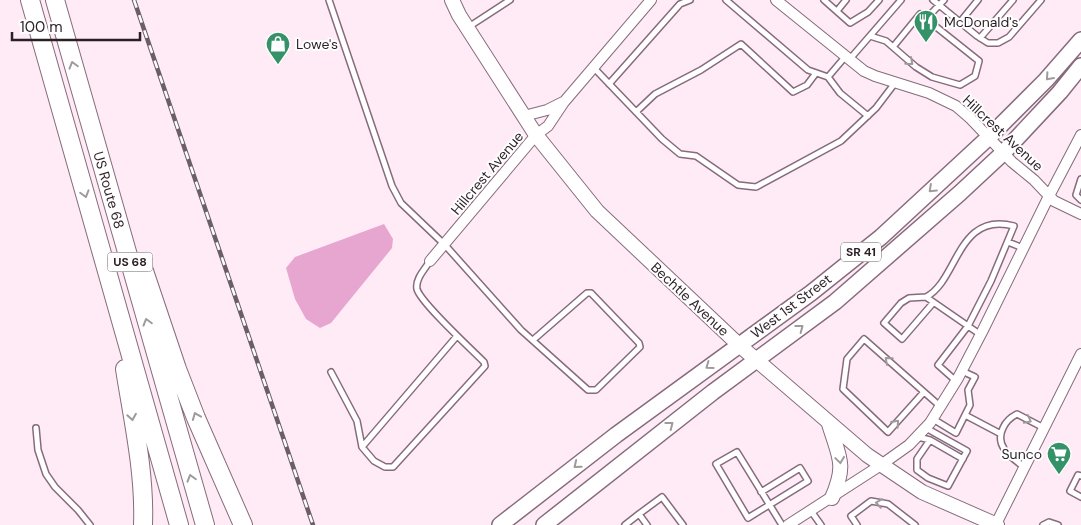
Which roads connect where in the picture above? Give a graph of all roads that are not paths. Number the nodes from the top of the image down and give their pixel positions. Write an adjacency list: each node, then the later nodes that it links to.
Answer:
1 (30, 0): 53 (highway, US Route 68 / US 68, one-way to 53)
2 (55, 0): 35 (highway, US Route 68 / US 68, one-way to 2)
3 (329, 0): 49 (lane)
4 (452, 0): 23 (street, Bechtle Avenue)
5 (510, 0): 23 (lane)
6 (652, 0): 30 (street, Hillcrest Avenue)
7 (690, 0): 34 (lane)
8 (726, 0): 31 (lane)
9 (776, 0): 28 (street, Hillcrest Avenue)
10 (824, 0): 20 (lane)
11 (846, 0): 20 (lane)
12 (879, 0): 20 (lane)
13 (901, 0): 24 (lane)
14 (933, 0): 19 (lane)
15 (944, 0): 19 (lane)
16 (978, 0): 22 (lane)
17 (1013, 0): 25 (lane)
18 (1041, 0): 25 (lane)
19 (939, 5): 21 (lane); 22 (lane)
20 (837, 11)
21 (926, 19): 27 (lane); 27 (lane, one-way to 21)
22 (960, 22): 25 (lane)
23 (467, 28): 38 (street, Bechtle Avenue)
24 (870, 36): 27 (lane); 28 (lane)
25 (980, 38)
26 (1081, 40): 42 (main road, West 1st Street / SR 41, one-way to 42)
27 (893, 47)
28 (847, 58): 32 (lane); 33 (street, Hillcrest Avenue)
29 (1081, 66): 43 (main road, West 1st Street / SR 41)
30 (593, 67): 34 (lane); 36 (street, Hillcrest Avenue)
31 (816, 73): 32 (lane); 37 (lane)
32 (828, 77): 39 (lane)
33 (896, 83): 39 (lane); 42 (street, Hillcrest Avenue)
34 (609, 84): 37 (lane)
35 (80, 87): 91 (highway, US Route 68 / US 68, one-way to 35); 92 (highway, one-way to 35)
36 (564, 102): 38 (street, Hillcrest Avenue); 40 (street, Hillcrest Avenue)
37 (636, 112): 39 (lane)
38 (524, 116): 40 (street, Bechtle Avenue)
39 (868, 116)
40 (536, 135): 49 (street, Hillcrest Avenue); 59 (street, Bechtle Avenue)
41 (1081, 135): 45 (street)
42 (988, 138): 43 (street, Hillcrest Avenue); 59 (main road, West 1st Street / SR 41, one-way to 59)
43 (1003, 153): 45 (street, Hillcrest Avenue); 61 (main road, West 1st Street / SR 41, one-way to 43)
44 (1081, 179): 46 (lane)
45 (1049, 196): 47 (street, Hillcrest Avenue); 50 (street)
46 (1081, 200)
47 (1081, 214)
48 (1008, 242): 50 (lane); 52 (lane); 55 (lane)
49 (445, 245): 51 (street, Hillcrest Avenue); 58 (lane)
50 (1024, 248): 56 (street)
51 (430, 261): 57 (lane)
52 (926, 298): 54 (lane); 54 (lane)
53 (114, 299): 89 (highway, one-way to 89); 90 (highway, US Route 68 / US 68)
54 (933, 302): 55 (lane)
55 (968, 326): 56 (lane); 64 (lane)
56 (981, 335): 62 (street)
57 (458, 336): 77 (lane); 77 (lane)
58 (533, 340): 58 (lane)
59 (739, 345): 61 (street, Bechtle Avenue); 93 (main road, West 1st Street / SR 41, one-way to 93)
60 (1081, 354): 72 (street)
61 (757, 360): 68 (street, Bechtle Avenue); 94 (main road, West 1st Street / SR 41, one-way to 61)
62 (962, 371): 64 (street); 67 (lane)
63 (331, 372): 77 (lane)
64 (956, 381): 66 (street)
65 (924, 392): 65 (lane, one-way to 65); 66 (lane)
66 (941, 408): 69 (street)
67 (965, 415): 70 (lane); 73 (lane)
68 (829, 423): 79 (street, Bechtle Avenue); 84 (street, one-way to 84)
69 (930, 424): 70 (lane); 74 (street); 75 (lane)
70 (945, 427): 75 (lane)
71 (36, 428): 88 (lane)
72 (1044, 428): 73 (lane, one-way to 72); 80 (street)
73 (1001, 434): 80 (lane)
74 (918, 436): 76 (lane); 79 (street)
75 (940, 436): 78 (lane)
76 (930, 440): 78 (lane); 78 (lane)
77 (362, 447)
78 (963, 459)
79 (881, 466): 84 (street); 103 (street, Bechtle Avenue)
80 (1024, 468): 103 (street)
81 (1081, 476): 83 (lane)
82 (761, 492): 85 (lane); 85 (lane); 85 (lane)
83 (1081, 497)
84 (832, 498): 86 (street)
85 (769, 504): 98 (lane)
86 (811, 511): 99 (street); 100 (lane)
87 (639, 514): 95 (lane); 96 (lane); 97 (lane)
88 (90, 525)
89 (143, 525)
90 (179, 525)
91 (205, 525)
92 (243, 525)
93 (500, 525)
94 (544, 525)
95 (624, 525)
96 (647, 525)
97 (683, 525)
98 (782, 525)
99 (788, 525)
100 (821, 525)
101 (857, 525): 102 (lane, one-way to 101)
102 (915, 525)
103 (997, 525)
104 (1043, 525): 105 (lane)
105 (1058, 525)

